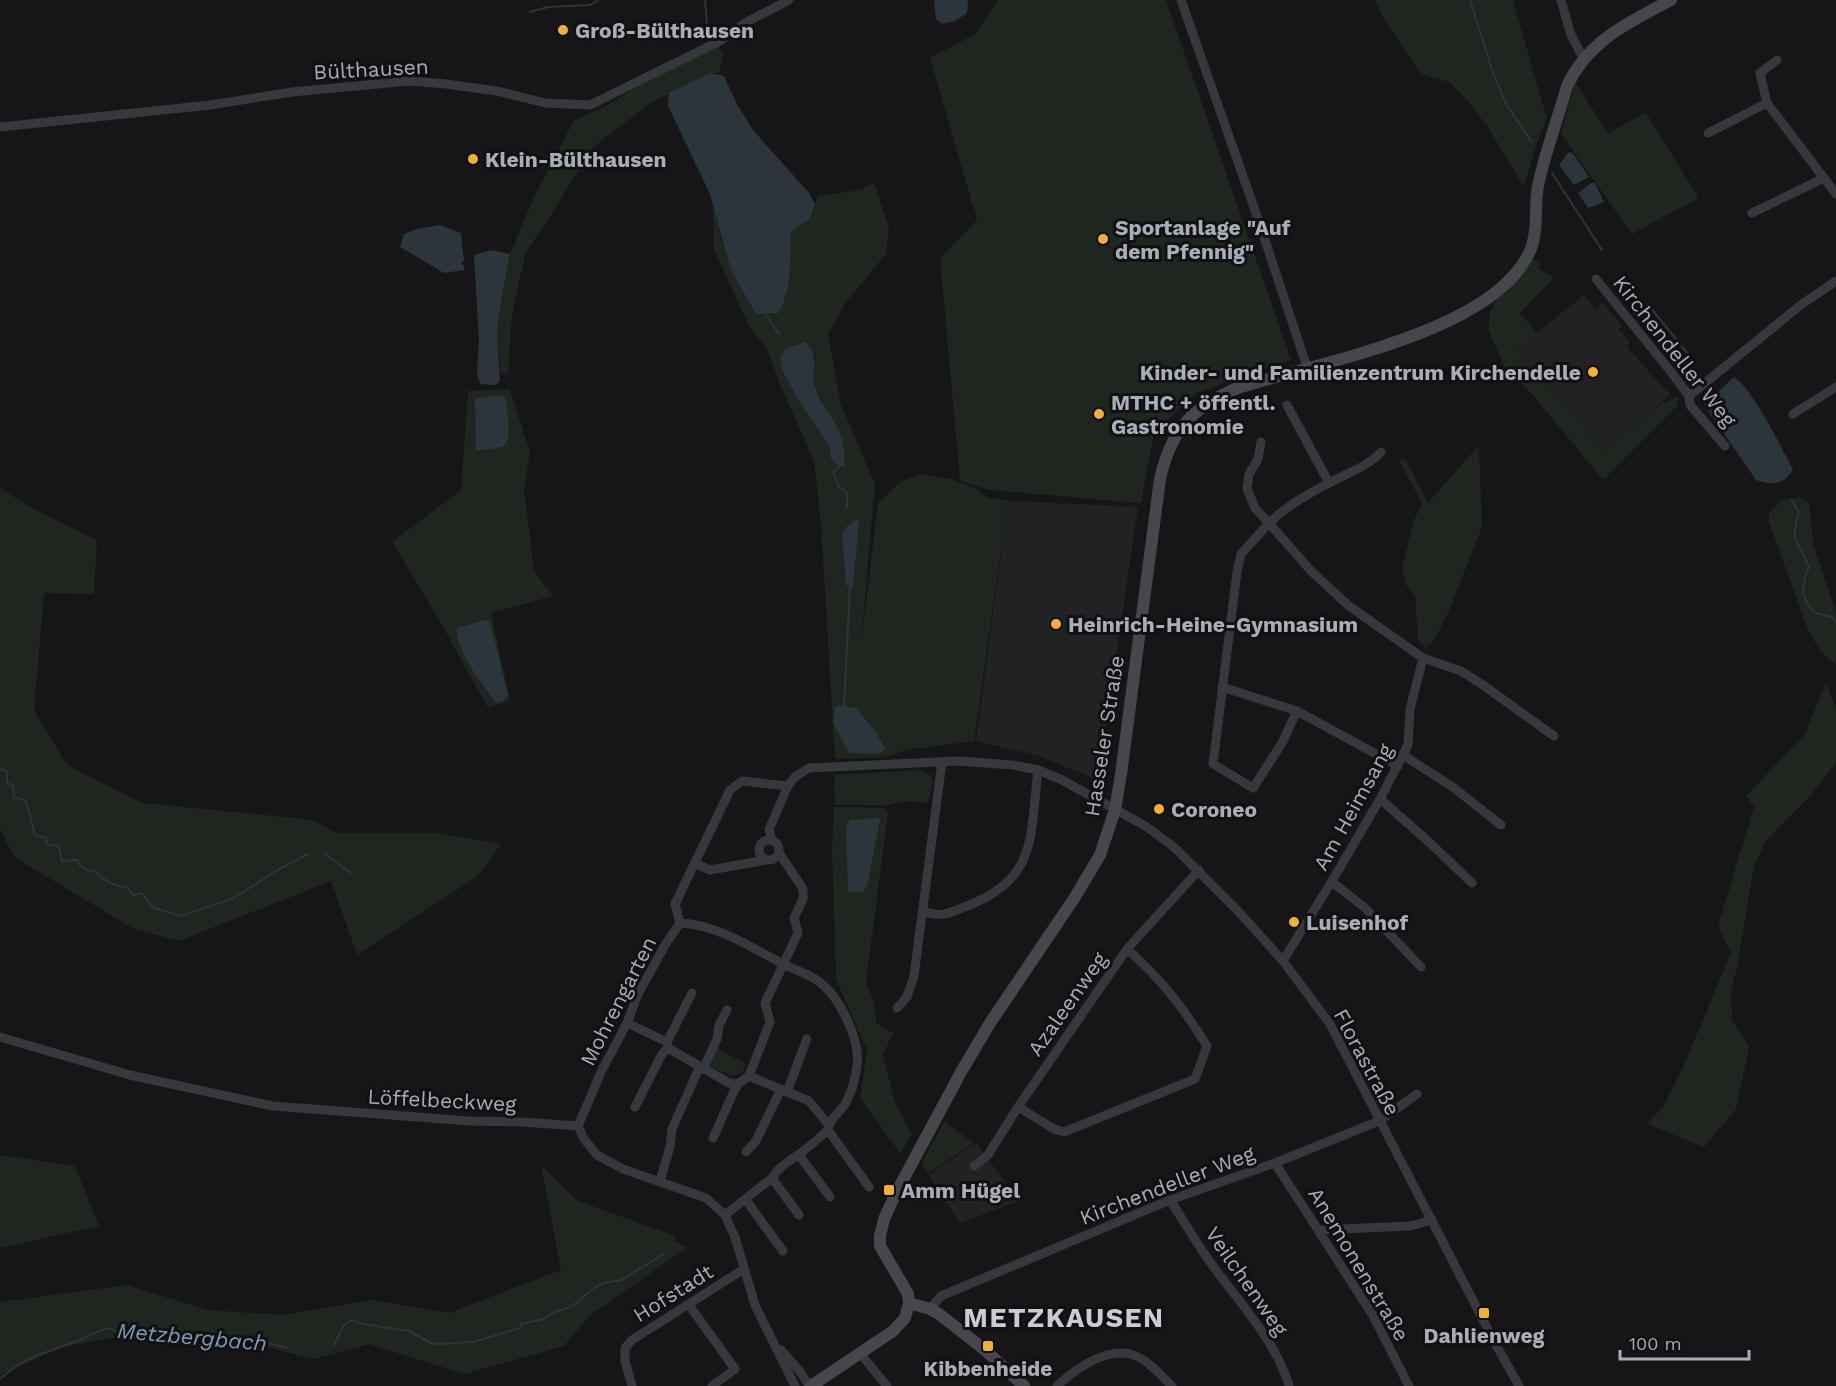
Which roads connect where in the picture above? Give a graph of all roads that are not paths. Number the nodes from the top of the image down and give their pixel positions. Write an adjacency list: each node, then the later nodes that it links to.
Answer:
1 (789, 0): 8 (street, Bülthausen)
2 (1180, 0): 15 (street)
3 (1561, 0): 5 (street)
4 (1671, 0): 5 (main road)
5 (1583, 58): 15 (main road, Hasseler Straße)
6 (1777, 60): 7 (street)
7 (1767, 103): 9 (street); 10 (street)
8 (0, 127)
9 (1708, 133)
10 (1824, 178): 11 (street); 12 (street)
11 (1836, 194)
12 (1752, 213)
13 (1596, 279): 17 (street, Kirchendeller Weg)
14 (1836, 281): 17 (street)
15 (1307, 367): 35 (main road, Hasseler Straße)
16 (1836, 387): 19 (street)
17 (1689, 396): 21 (street, Kirchendeller Weg)
18 (1287, 405): 23 (street)
19 (1793, 414)
20 (1261, 442): 24 (street)
21 (1725, 446)
22 (1381, 452): 23 (street)
23 (1329, 483): 24 (street)
24 (1269, 523): 25 (street); 26 (street)
25 (1424, 658): 28 (street); 29 (street, Am Heimsang)
26 (1222, 687): 27 (street); 27 (street)
27 (1297, 711): 31 (street)
28 (1554, 736)
29 (1403, 755): 31 (street, Am Heimsang); 36 (street)
30 (942, 762): 32 (street, Florastraße); 33 (street, Florastraße); 44 (street)
31 (1398, 766): 34 (street, Am Heimsang)
32 (1038, 770): 35 (street, Florastraße); 44 (street)
33 (788, 786): 37 (street); 40 (street)
34 (1380, 799): 42 (street, Am Heimsang); 43 (street)
35 (1115, 810): 41 (street, Florastraße); 84 (main road, Hasseler Straße)
36 (1501, 825)
37 (772, 840): 38 (street); 39 (street)
38 (779, 853): 39 (street); 48 (street)
39 (766, 860): 40 (street)
40 (696, 864): 45 (street)
41 (1199, 870): 46 (street, Azaleenweg); 47 (street, Florastraße)
42 (1332, 882): 47 (street, Am Heimsang); 49 (street)
43 (1472, 883)
44 (924, 911): 51 (street)
45 (680, 923): 48 (street, Mohrengarten); 53 (street, Mohrengarten)
46 (1127, 949): 63 (street, Azaleenweg); 63 (street)
47 (1283, 961): 64 (street, Florastraße)
48 (784, 964): 58 (street); 66 (street, Mohrengarten)
49 (1421, 967)
50 (692, 993): 56 (street)
51 (897, 1008)
52 (727, 1010): 57 (street)
53 (627, 1023): 56 (street); 65 (street, Mohrengarten)
54 (0, 1037): 65 (street, Löffelbeckweg)
55 (807, 1039): 60 (street)
56 (668, 1045): 57 (street); 62 (street)
57 (701, 1067): 59 (street); 73 (street)
58 (750, 1076): 59 (street); 60 (street)
59 (738, 1084): 67 (street)
60 (784, 1090): 66 (street); 68 (street)
61 (1417, 1094): 64 (street, Kirchendeller Weg)
62 (635, 1107)
63 (1018, 1107): 71 (street, Azaleenweg)
64 (1379, 1121): 70 (street, Kirchendeller Weg); 80 (street, Florastraße)
65 (578, 1126): 73 (street)
66 (828, 1127): 69 (street, Mohrengarten); 74 (street)
67 (713, 1138)
68 (746, 1152)
69 (799, 1155): 72 (street, Mohrengarten); 75 (street)
70 (1275, 1163): 77 (street, Kirchendeller Weg); 81 (street, Anemonenstraße)
71 (974, 1166)
72 (772, 1178): 76 (street, Mohrengarten); 79 (street)
73 (660, 1181): 78 (street)
74 (869, 1187)
75 (830, 1197)
76 (744, 1199): 78 (street, Mohrengarten); 82 (street)
77 (1170, 1200): 86 (street, Kirchendeller Weg); 89 (street, Veilchenweg)
78 (725, 1215): 83 (street)
79 (799, 1215)
80 (1432, 1221): 81 (street); 99 (street, Florastraße)
81 (1319, 1230): 98 (street, Anemonenstraße)
82 (783, 1251)
83 (744, 1269): 85 (street, Hofstadt); 87 (street)
84 (909, 1304): 86 (main road); 88 (main road)
85 (689, 1305): 90 (street, Hofstadt); 91 (street)
86 (931, 1306): 95 (main road)
87 (773, 1341): 92 (street); 93 (street)
88 (859, 1352): 93 (main road); 94 (street)
89 (1289, 1385)
90 (632, 1386)
91 (712, 1386)
92 (795, 1386)
93 (810, 1386)
94 (886, 1386)
95 (1024, 1386)
96 (1057, 1386): 97 (street)
97 (1172, 1386)
98 (1409, 1386)
99 (1519, 1386)

